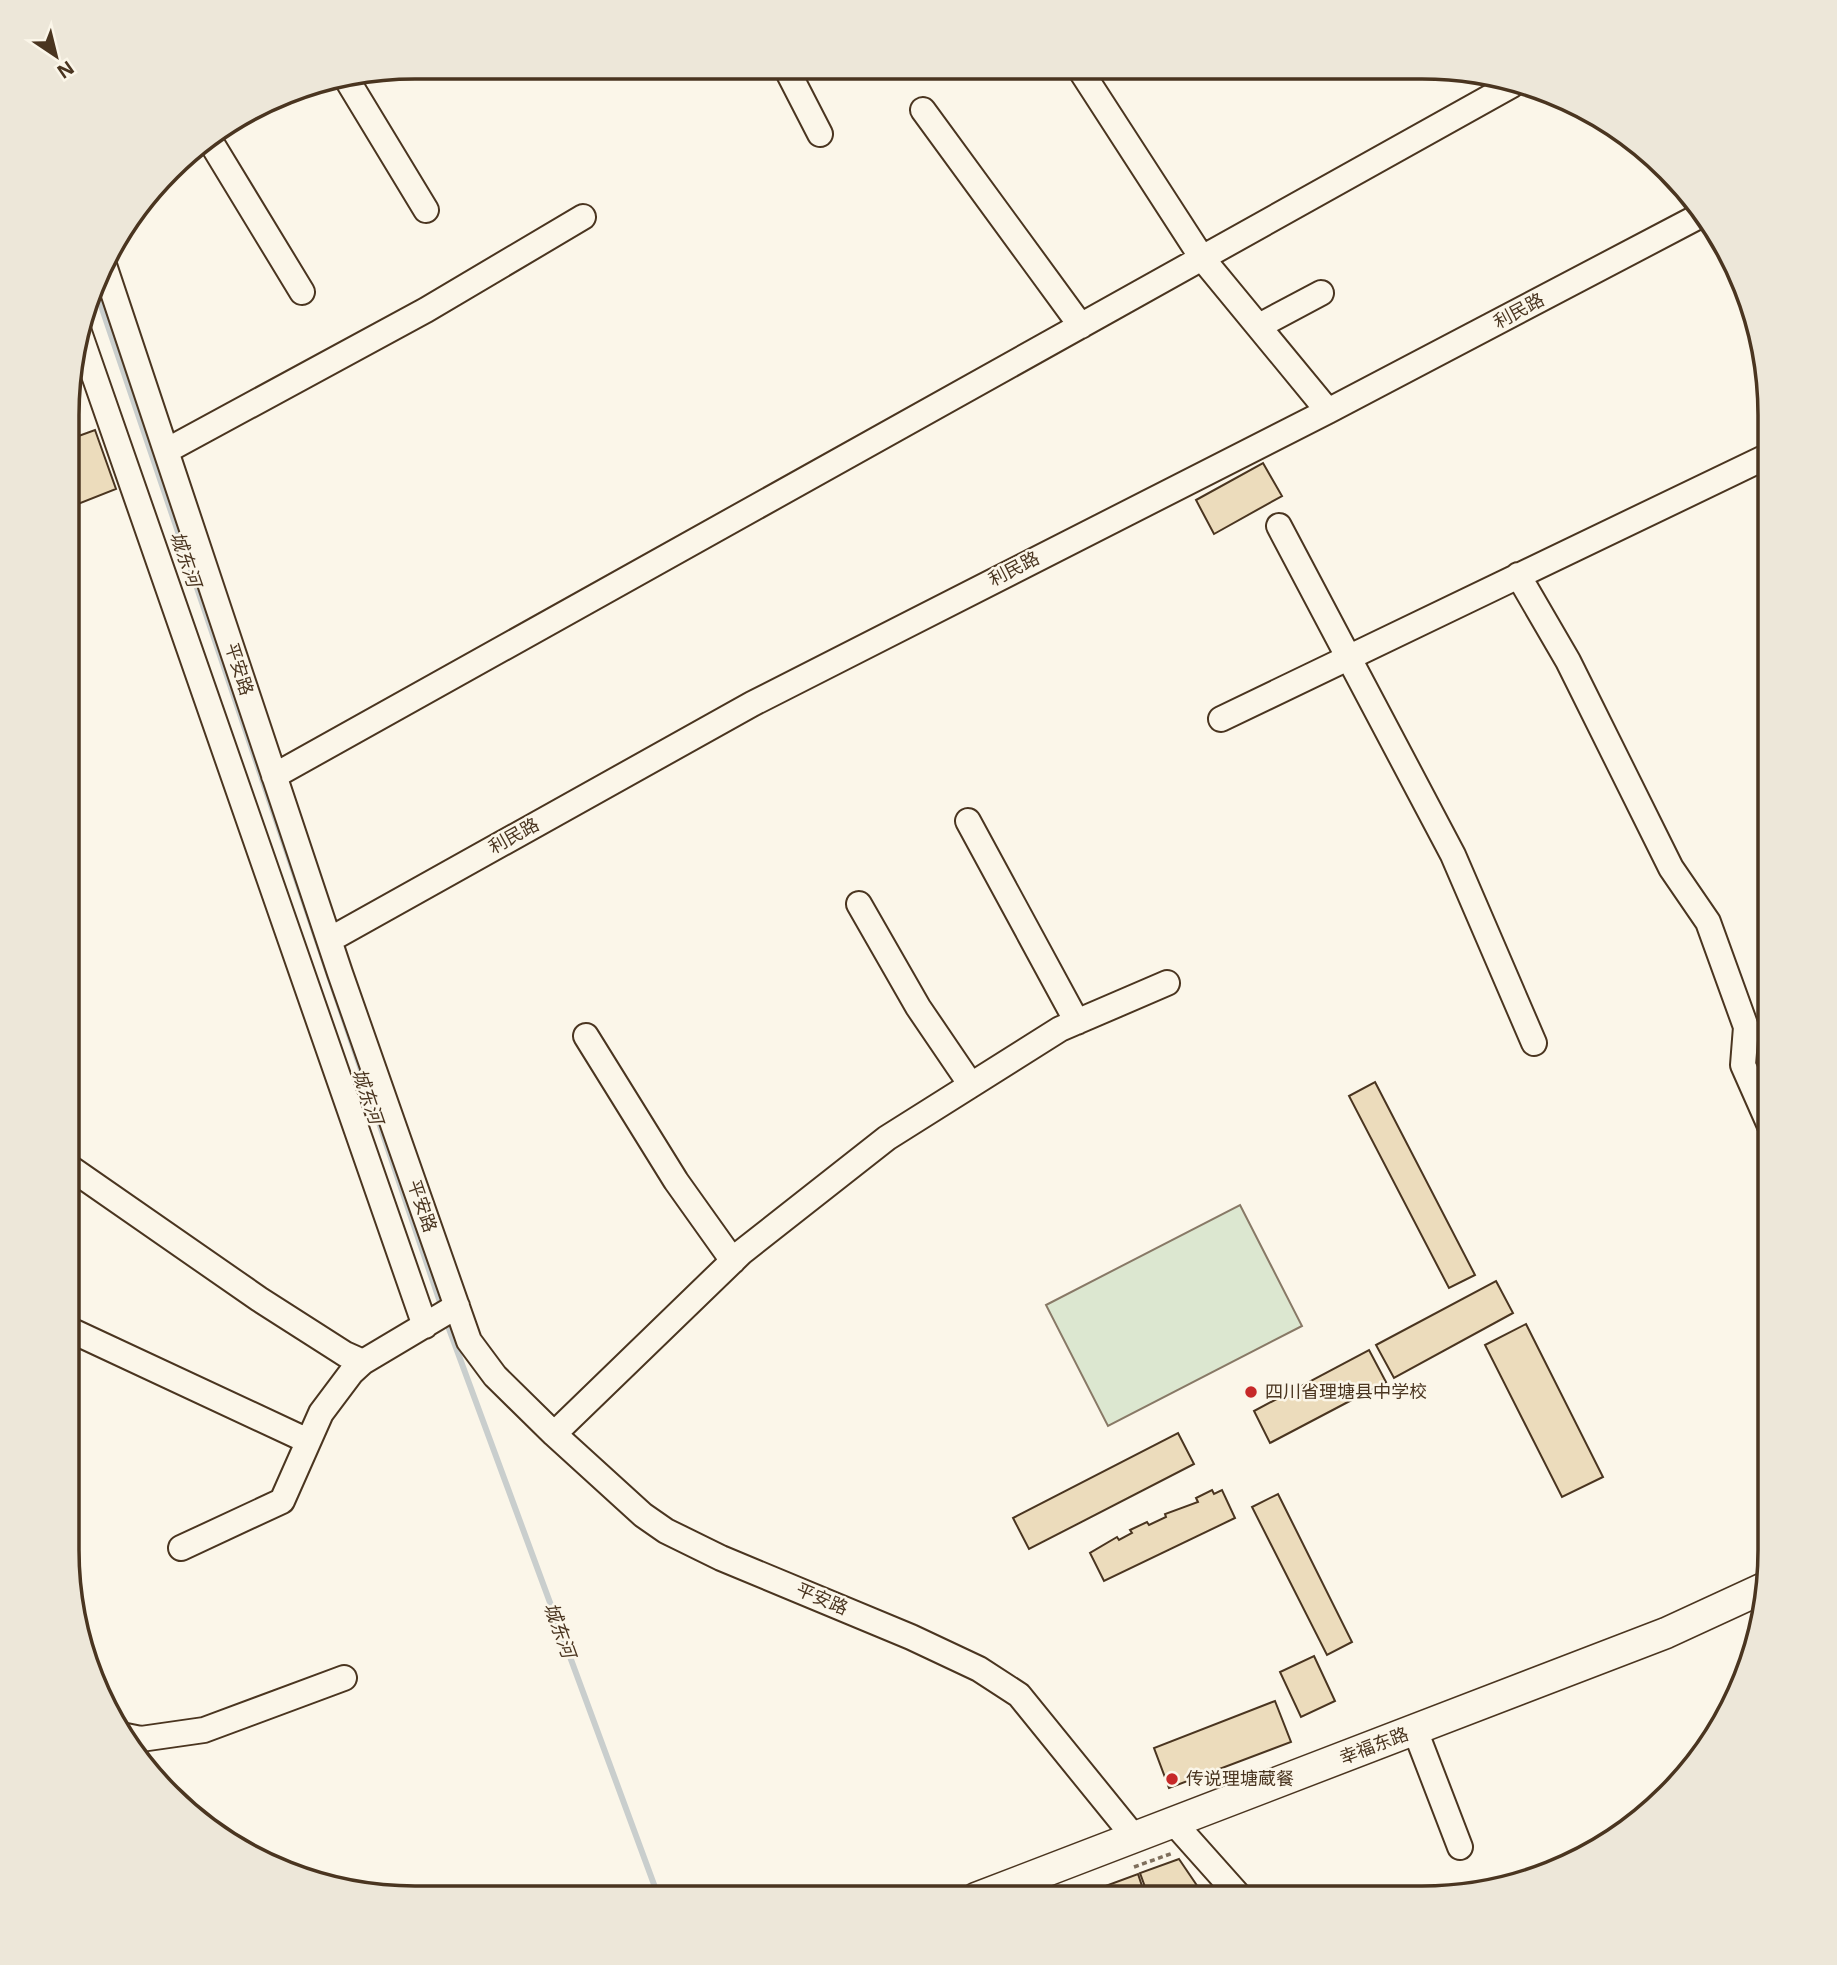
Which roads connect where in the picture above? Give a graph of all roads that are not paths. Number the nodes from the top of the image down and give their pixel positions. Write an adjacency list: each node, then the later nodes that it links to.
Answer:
1 (792, 79): 6 (street)
2 (1086, 79): 11 (street)
3 (350, 85): 8 (street)
4 (1506, 89): 11 (street)
5 (923, 110): 15 (street)
6 (820, 134)
7 (213, 146): 13 (street)
8 (426, 211)
9 (583, 217): 19 (street)
10 (1695, 218): 18 (street, 利民路)
11 (1202, 258): 15 (street); 16 (street)
12 (108, 277): 19 (street, 平安路)
13 (302, 292)
14 (1321, 293): 16 (street)
15 (1080, 326): 25 (street)
16 (1259, 326): 18 (street)
17 (85, 349): 37 (street)
18 (1328, 411): 28 (street, 利民路)
19 (166, 451): 25 (street, 平安路)
20 (1758, 461): 22 (street)
21 (1279, 526): 23 (street)
22 (1518, 575): 23 (street); 34 (street)
23 (1349, 655): 24 (street); 32 (street)
24 (1220, 719)
25 (274, 776): 28 (street, 平安路)
26 (968, 821): 30 (street)
27 (859, 904): 33 (street)
28 (331, 939): 37 (street, 平安路)
29 (1167, 983): 30 (street)
30 (1077, 1022): 33 (street)
31 (586, 1036): 36 (street)
32 (1534, 1044)
33 (971, 1085): 36 (street)
34 (1758, 1099)
35 (79, 1174): 39 (street)
36 (733, 1261): 40 (street)
37 (443, 1314): 39 (street); 40 (street, 平安路)
38 (79, 1334): 41 (street)
39 (363, 1362): 41 (street)
40 (554, 1434): 48 (street, 平安路)
41 (307, 1441): 42 (street)
42 (181, 1548)
43 (1755, 1592): 45 (main road, 幸福东路)
44 (344, 1678): 46 (street)
45 (1415, 1730): 47 (main road, 幸福东路); 49 (street)
46 (136, 1738)
47 (1175, 1824): 48 (main road, 幸福东路); 51 (street)
48 (1135, 1838): 50 (main road, 幸福东路)
49 (1460, 1847)
50 (1008, 1886)
51 (1230, 1886)

